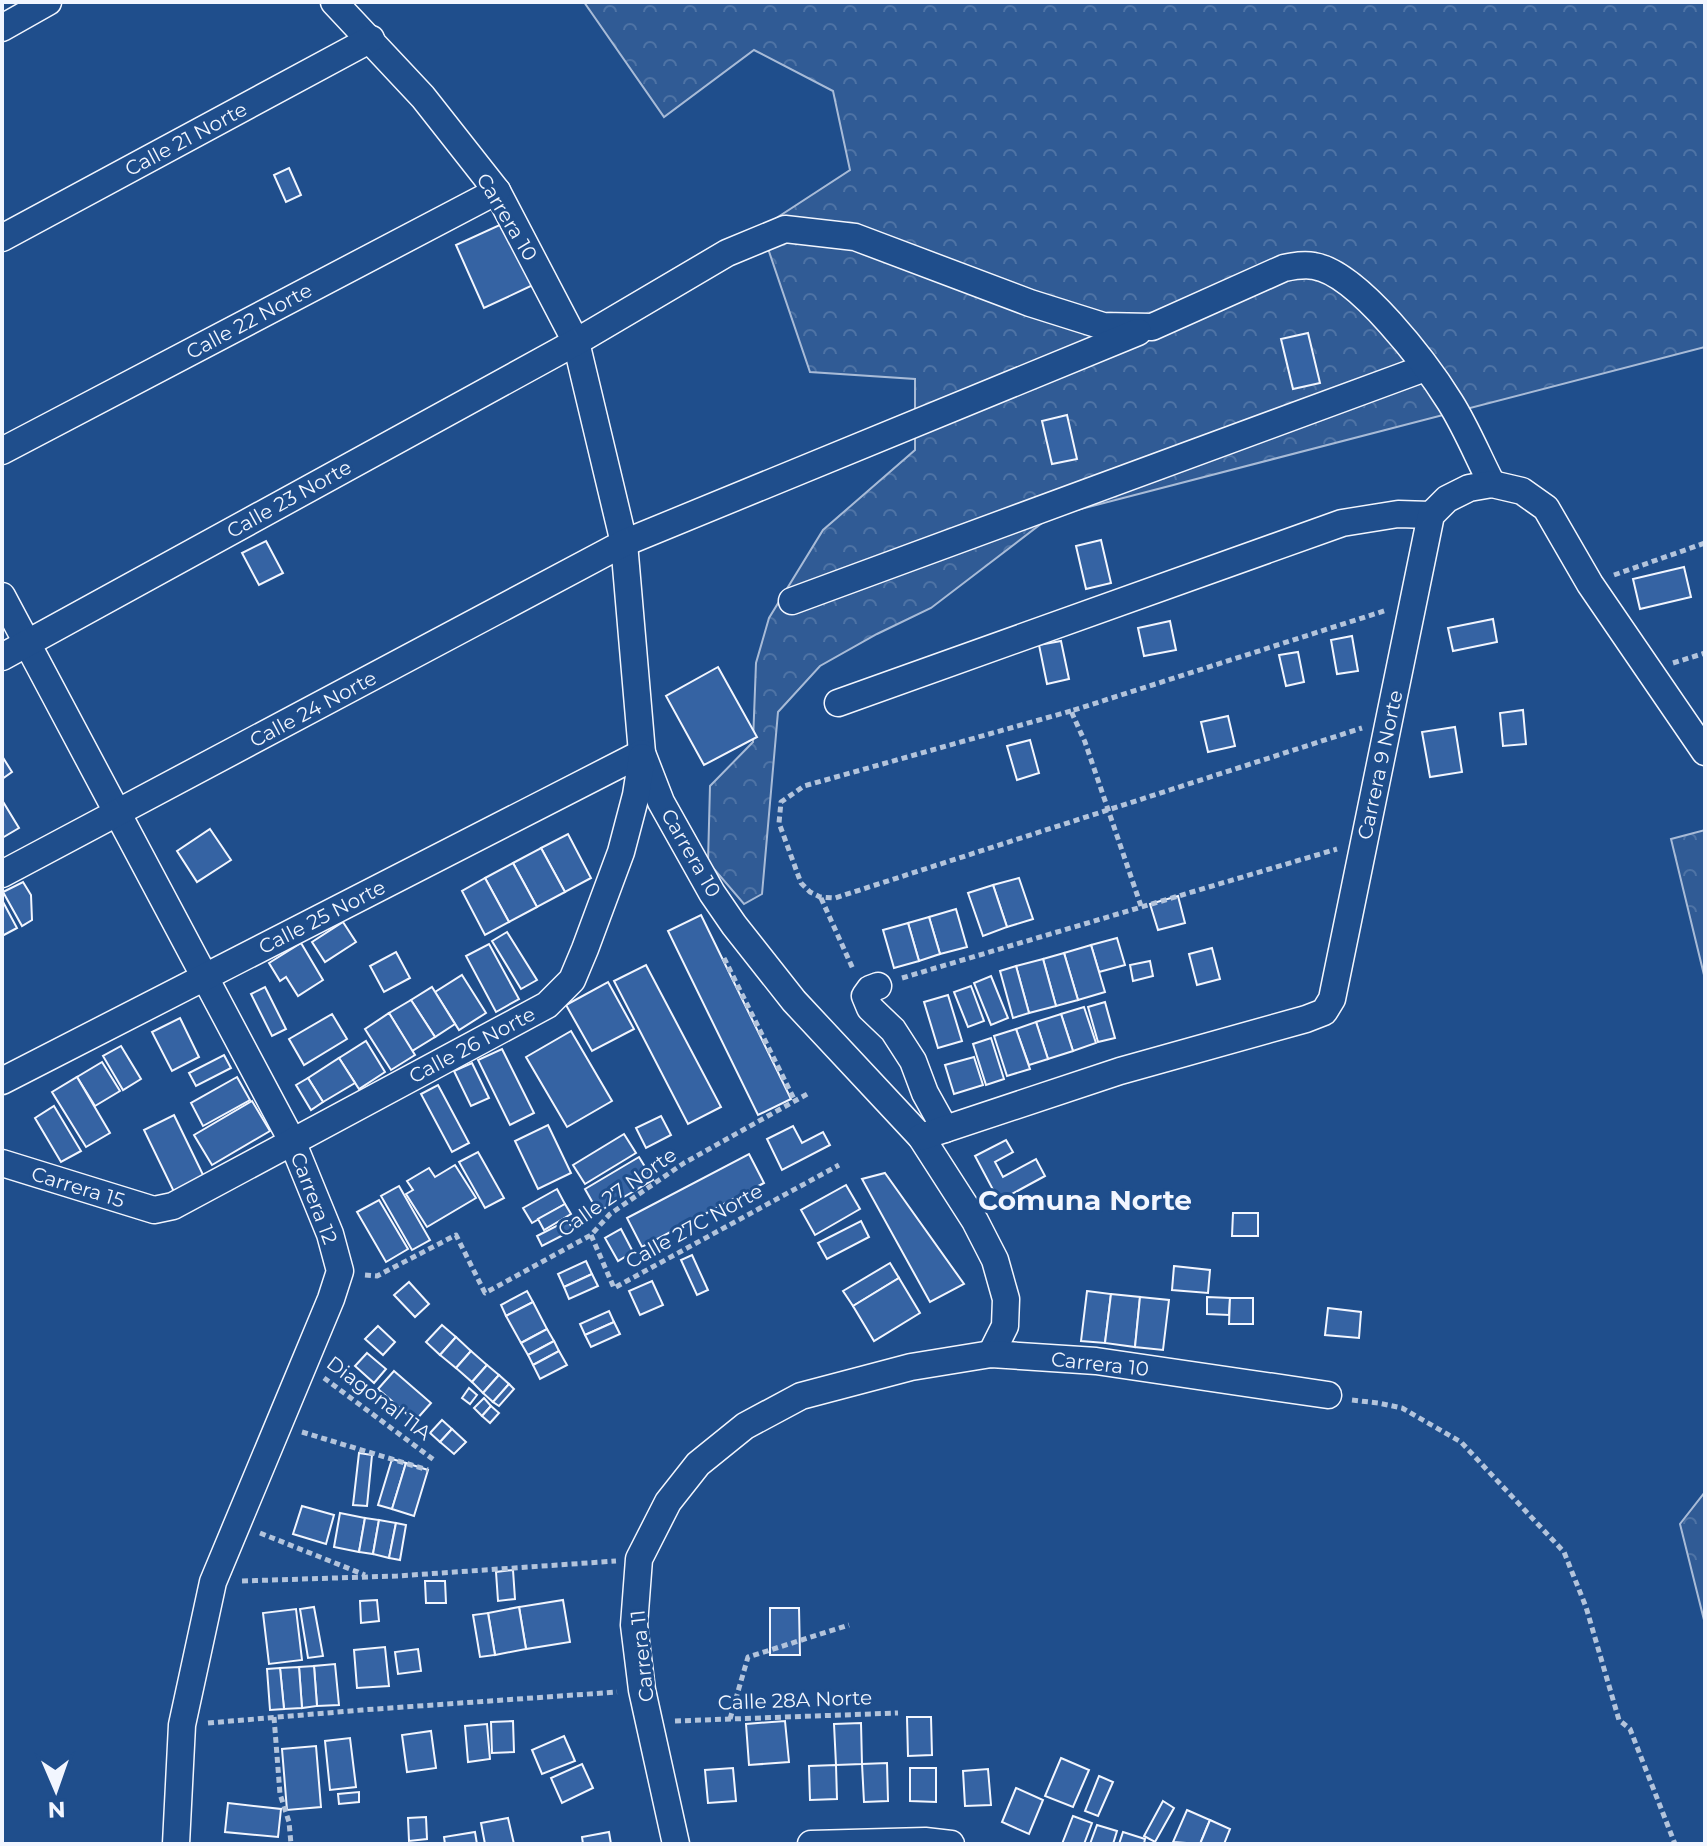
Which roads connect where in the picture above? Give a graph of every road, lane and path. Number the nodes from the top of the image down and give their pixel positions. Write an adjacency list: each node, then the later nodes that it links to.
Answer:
1 (48, 2): 3 (street)
2 (334, 2): 4 (street, Carrera 10)
3 (2, 28)
4 (371, 39): 5 (street, Carrera 10); 6 (street, Calle 21 Norte)
5 (497, 191): 8 (street, Carrera 10); 10 (street, Calle 22 Norte)
6 (2, 238)
7 (1152, 327): 8 (street, Calle 23 Norte); 9 (street, Calle 24 Norte); 13 (street, Calle 24 Norte)
8 (576, 342): 13 (street, Carrera 10); 19 (street, Calle 23 Norte)
9 (1425, 368): 11 (street, Calle 24 Norte); 17 (street)
10 (2, 451)
11 (1492, 484): 12 (street); 15 (street)
12 (1431, 515): 18 (street, Carrera 9 Norte); 21 (street)
13 (624, 543): 25 (street, Carrera 10); 27 (street, Calle 24 Norte)
14 (1705, 543): 15 (path)
15 (1590, 584): 24 (street)
16 (2, 596): 19 (street, Carrera 12)
17 (792, 601)
18 (1414, 601): 22 (path); 23 (street, Carrera 9 Norte)
19 (27, 642): 20 (street, Calle 23 Norte); 27 (street, Carrera 12)
20 (2, 657)
21 (838, 703)
22 (1071, 711): 26 (path); 30 (path)
23 (1389, 719): 26 (path); 28 (street, Carrera 9 Norte)
24 (1705, 752)
25 (642, 753): 33 (street, Calle 25 Norte); 38 (street, Carrera 10); 39 (street, Calle 26 Norte)
26 (1108, 811): 30 (path); 31 (path)
27 (118, 812): 29 (street, Calle 24 Norte); 33 (street, Carrera 12)
28 (1364, 840): 31 (path); 38 (street, Carrera 9 Norte)
29 (2, 874)
30 (820, 897): 34 (path)
31 (1141, 906): 34 (path)
32 (717, 945): 37 (path)
33 (205, 977): 35 (street, Calle 25 Norte); 39 (street, Carrera 12)
34 (872, 991): 38 (street)
35 (2, 1081)
36 (809, 1093): 37 (path, Calle 27 Norte)
37 (795, 1101): 43 (path, Calle 27 Norte)
38 (933, 1133): 45 (street, Carrera 10)
39 (292, 1141): 42 (street, Calle 26 Norte); 44 (street, Carrera 12)
40 (2, 1163): 42 (street, Carrera 15)
41 (839, 1165): 43 (path, Calle 27C Norte)
42 (154, 1210)
43 (591, 1235): 44 (path, Calle 27 Norte)
44 (340, 1271): 46 (street, Carrera 12)
45 (991, 1354): 47 (street, Carrera 10); 52 (street, Carrera 11)
46 (304, 1363): 48 (street, Carrera 12); 49 (path, Diagonal 11A)
47 (1328, 1395): 67 (path)
48 (278, 1425): 50 (path); 51 (street, Carrera 12)
49 (434, 1460)
50 (428, 1470)
51 (237, 1524): 53 (path); 54 (street, Carrera 12)
52 (639, 1559): 53 (path); 56 (street, Carrera 11)
53 (370, 1577): 54 (path)
54 (213, 1582): 61 (street, Carrera 12)
55 (849, 1625): 59 (path)
56 (642, 1690): 58 (path); 64 (street, Carrera 11)
57 (898, 1713): 59 (path, Calle 28A Norte)
58 (274, 1717): 61 (path); 63 (path)
59 (730, 1719): 60 (path, Calle 28A Norte)
60 (694, 1720)
61 (182, 1725): 62 (street, Carrera 12)
62 (176, 1844)
63 (291, 1844)
64 (676, 1844)
65 (811, 1844): 66 (street)
66 (951, 1844)
67 (1675, 1844)

